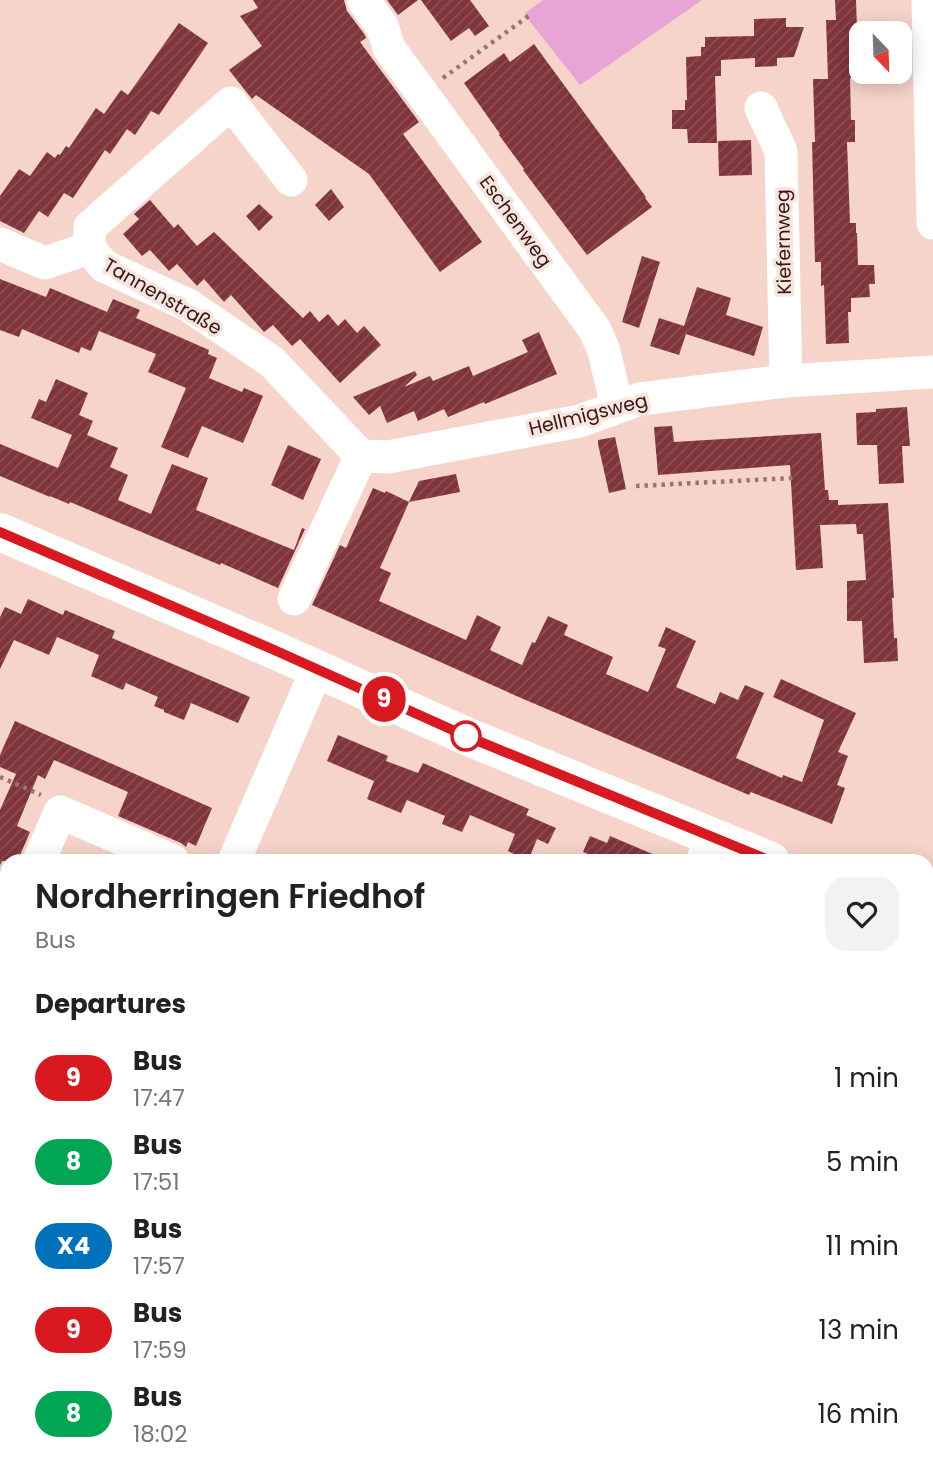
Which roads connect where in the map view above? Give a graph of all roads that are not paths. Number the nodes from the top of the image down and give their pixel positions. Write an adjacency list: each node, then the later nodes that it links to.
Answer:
1 (363, 0): 10 (street, Eschenweg)
2 (928, 0): 5 (street)
3 (761, 108): 9 (street, Kiefernweg)
4 (292, 180): 7 (street, Tannenstraße)
5 (933, 223)
6 (0, 244): 7 (street, Tannenstraße)
7 (89, 248): 11 (street, Tannenstraße)
8 (933, 372): 9 (street, Hellmigsweg)
9 (786, 381): 10 (street, Hellmigsweg)
10 (617, 407): 11 (street, Hellmigsweg)
11 (362, 456): 13 (street)
12 (0, 532): 14 (main road)
13 (294, 599)
14 (317, 669): 15 (main road); 18 (street)
15 (707, 849): 19 (main road)
16 (42, 854): 17 (street)
17 (157, 854)
18 (237, 854)
19 (734, 854)

